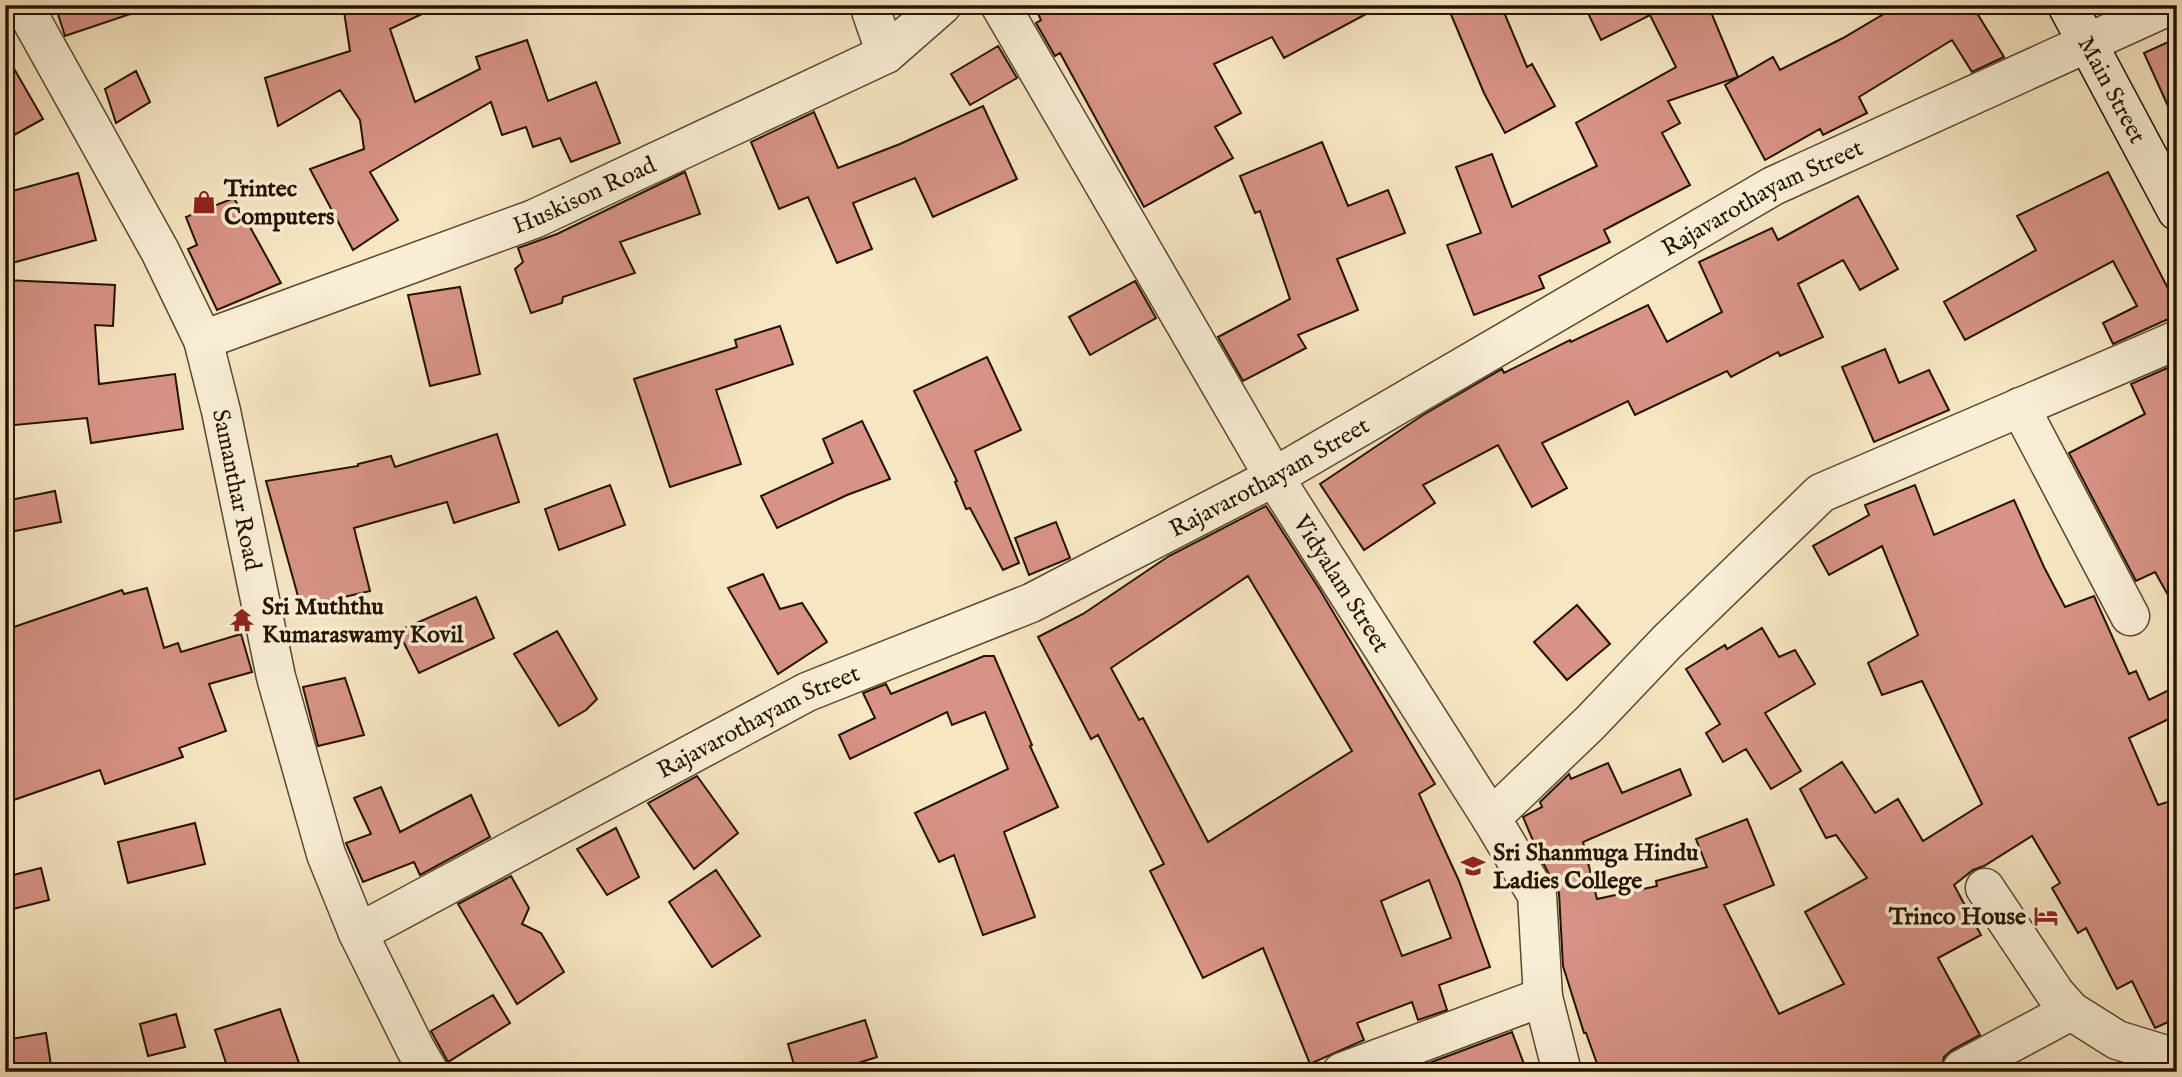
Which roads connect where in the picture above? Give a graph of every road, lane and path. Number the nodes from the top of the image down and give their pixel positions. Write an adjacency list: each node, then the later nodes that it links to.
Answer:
1 (23, 5): 10 (street, Samanthar Road)
2 (869, 5): 8 (street)
3 (942, 5): 8 (street, Huskison Road)
4 (1000, 5): 13 (street, Vidyalam Street)
5 (2067, 5): 7 (street, Main Street)
6 (2171, 5): 7 (street, Rajavarothayam Street)
7 (2088, 44): 9 (street, Main Street); 13 (street, Rajavarothayam Street)
8 (887, 54): 10 (street, Huskison Road)
9 (2177, 211)
10 (203, 340): 17 (street, Samanthar Road)
11 (2177, 340): 12 (street)
12 (2020, 407): 14 (street); 15 (street)
13 (1274, 477): 15 (street, Vidyalam Street); 17 (street, Rajavarothayam Street)
14 (2130, 616)
15 (1491, 818): 18 (street, Vidyalam Street)
16 (1985, 888): 19 (street)
17 (358, 933): 22 (street, Samanthar Road)
18 (1543, 998): 23 (street); 24 (street, Vidyalam Street)
19 (2071, 1011): 20 (street); 21 (street)
20 (2177, 1056)
21 (1962, 1069)
22 (429, 1072)
23 (1342, 1072)
24 (1562, 1072)

